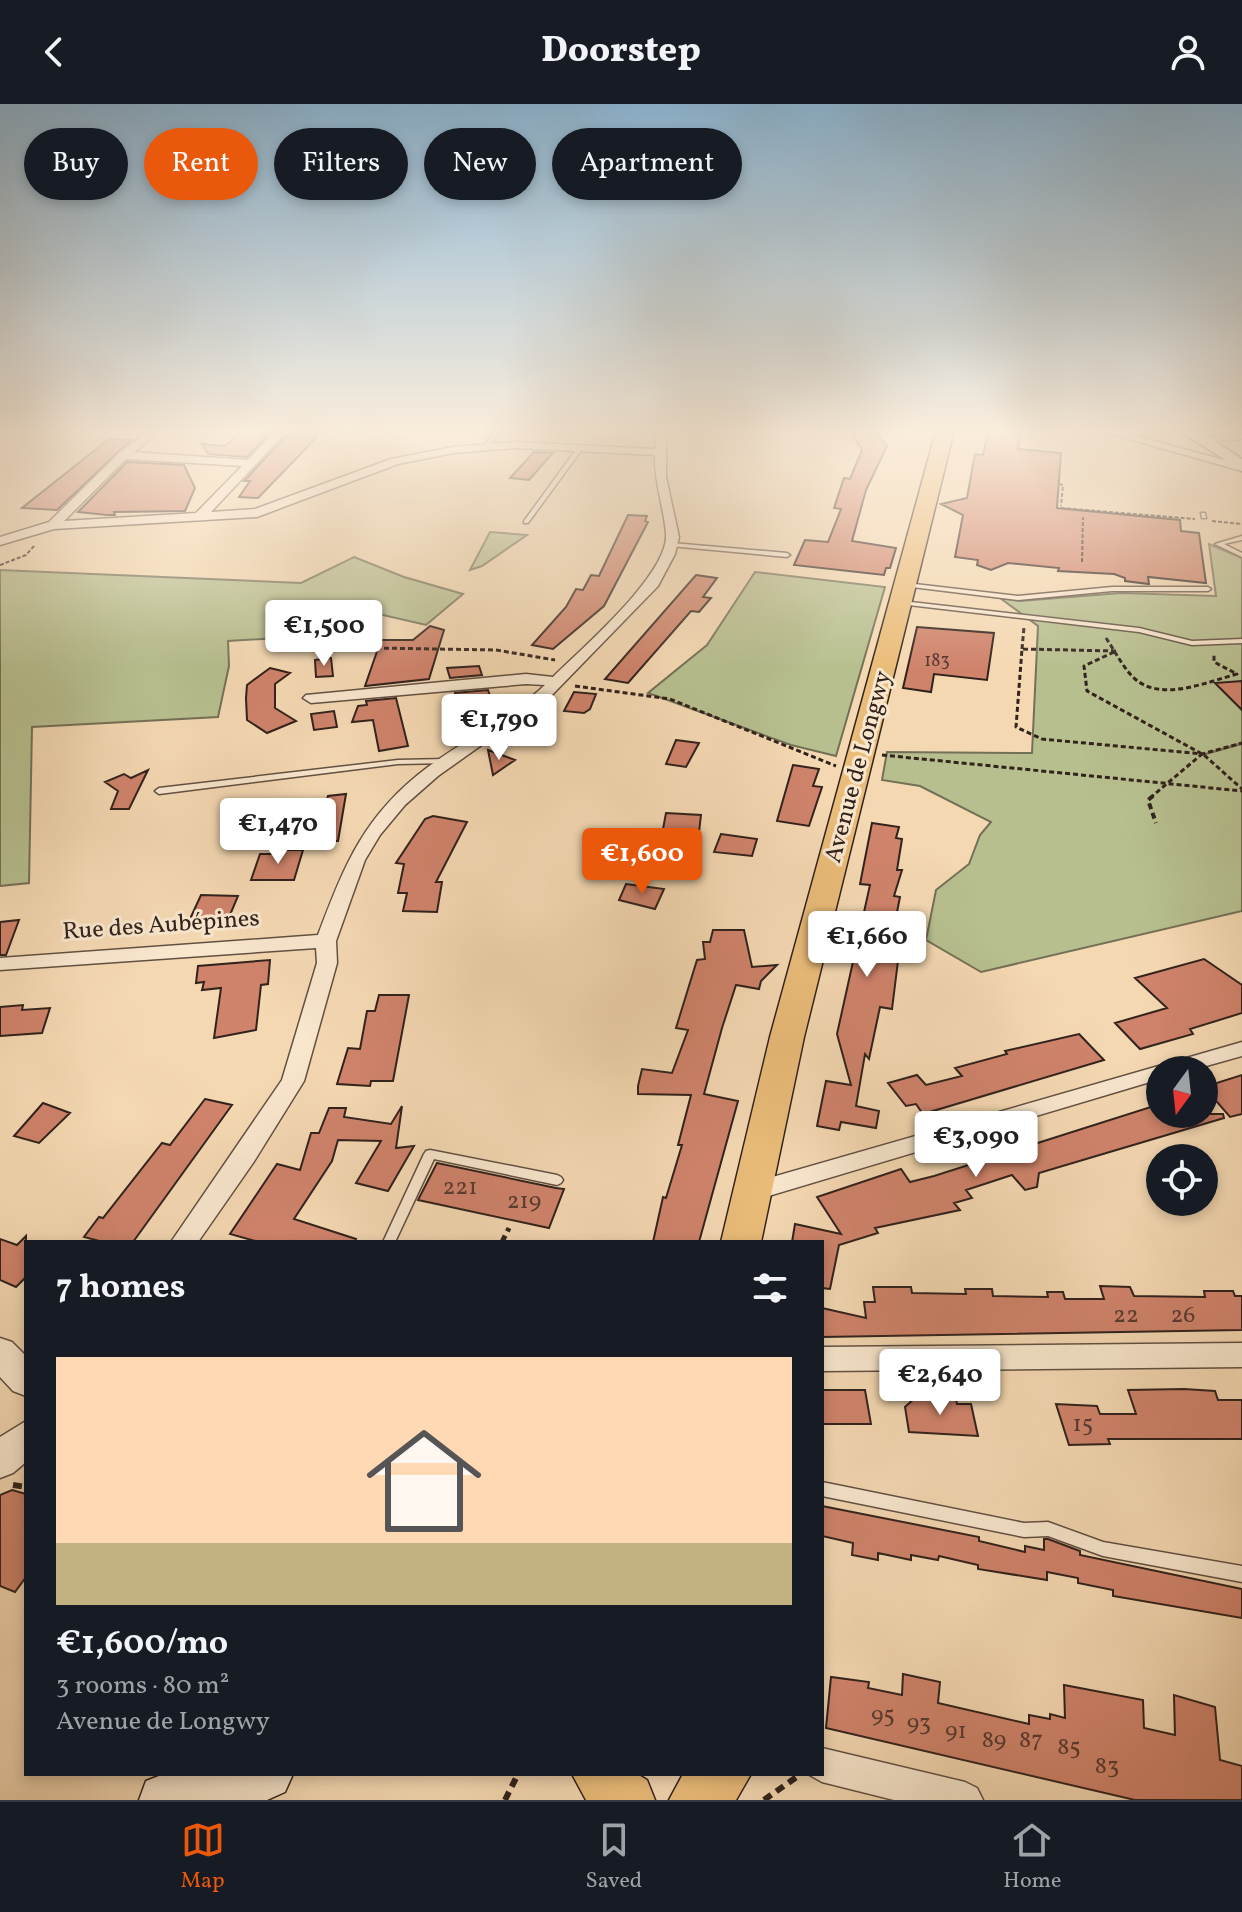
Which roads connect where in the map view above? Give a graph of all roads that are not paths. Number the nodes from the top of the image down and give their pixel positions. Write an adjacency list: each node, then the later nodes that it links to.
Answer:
1 (68, 510): 9 (street)
2 (205, 510): 7 (street)
3 (265, 510): 7 (street)
4 (535, 510): 8 (lane)
5 (667, 510): 12 (street)
6 (925, 510): 16 (main road, Avenue de Longwy)
7 (198, 518): 9 (street)
8 (526, 522)
9 (53, 525): 11 (street)
10 (1242, 538): 14 (lane)
11 (0, 541)
12 (672, 545): 13 (lane); 18 (street)
13 (787, 555)
14 (1242, 555)
15 (1208, 589): 16 (lane)
16 (904, 594): 17 (lane); 28 (main road, Avenue de Longwy)
17 (1242, 641)
18 (557, 682): 19 (street); 20 (street)
19 (311, 698)
20 (446, 761): 21 (lane); 22 (street)
21 (159, 791)
22 (326, 941): 23 (street, Rue des Aubépines); 29 (street)
23 (0, 964)
24 (1242, 1049): 25 (street)
25 (1217, 1056)
26 (1146, 1076): 28 (street)
27 (557, 1180): 30 (lane)
28 (752, 1192): 31 (main road, Avenue de Longwy)
29 (190, 1240)
30 (390, 1240)
31 (741, 1240)
32 (0, 1353): 35 (street)
33 (1242, 1355): 34 (street)
34 (824, 1359)
35 (24, 1378)
36 (824, 1489): 37 (lane)
37 (1242, 1574)
38 (824, 1765): 45 (street)
39 (259, 1776): 42 (main road)
40 (602, 1776): 43 (main road)
41 (721, 1776): 44 (main road)
42 (165, 1800)
43 (627, 1800)
44 (697, 1800)
45 (965, 1800)

